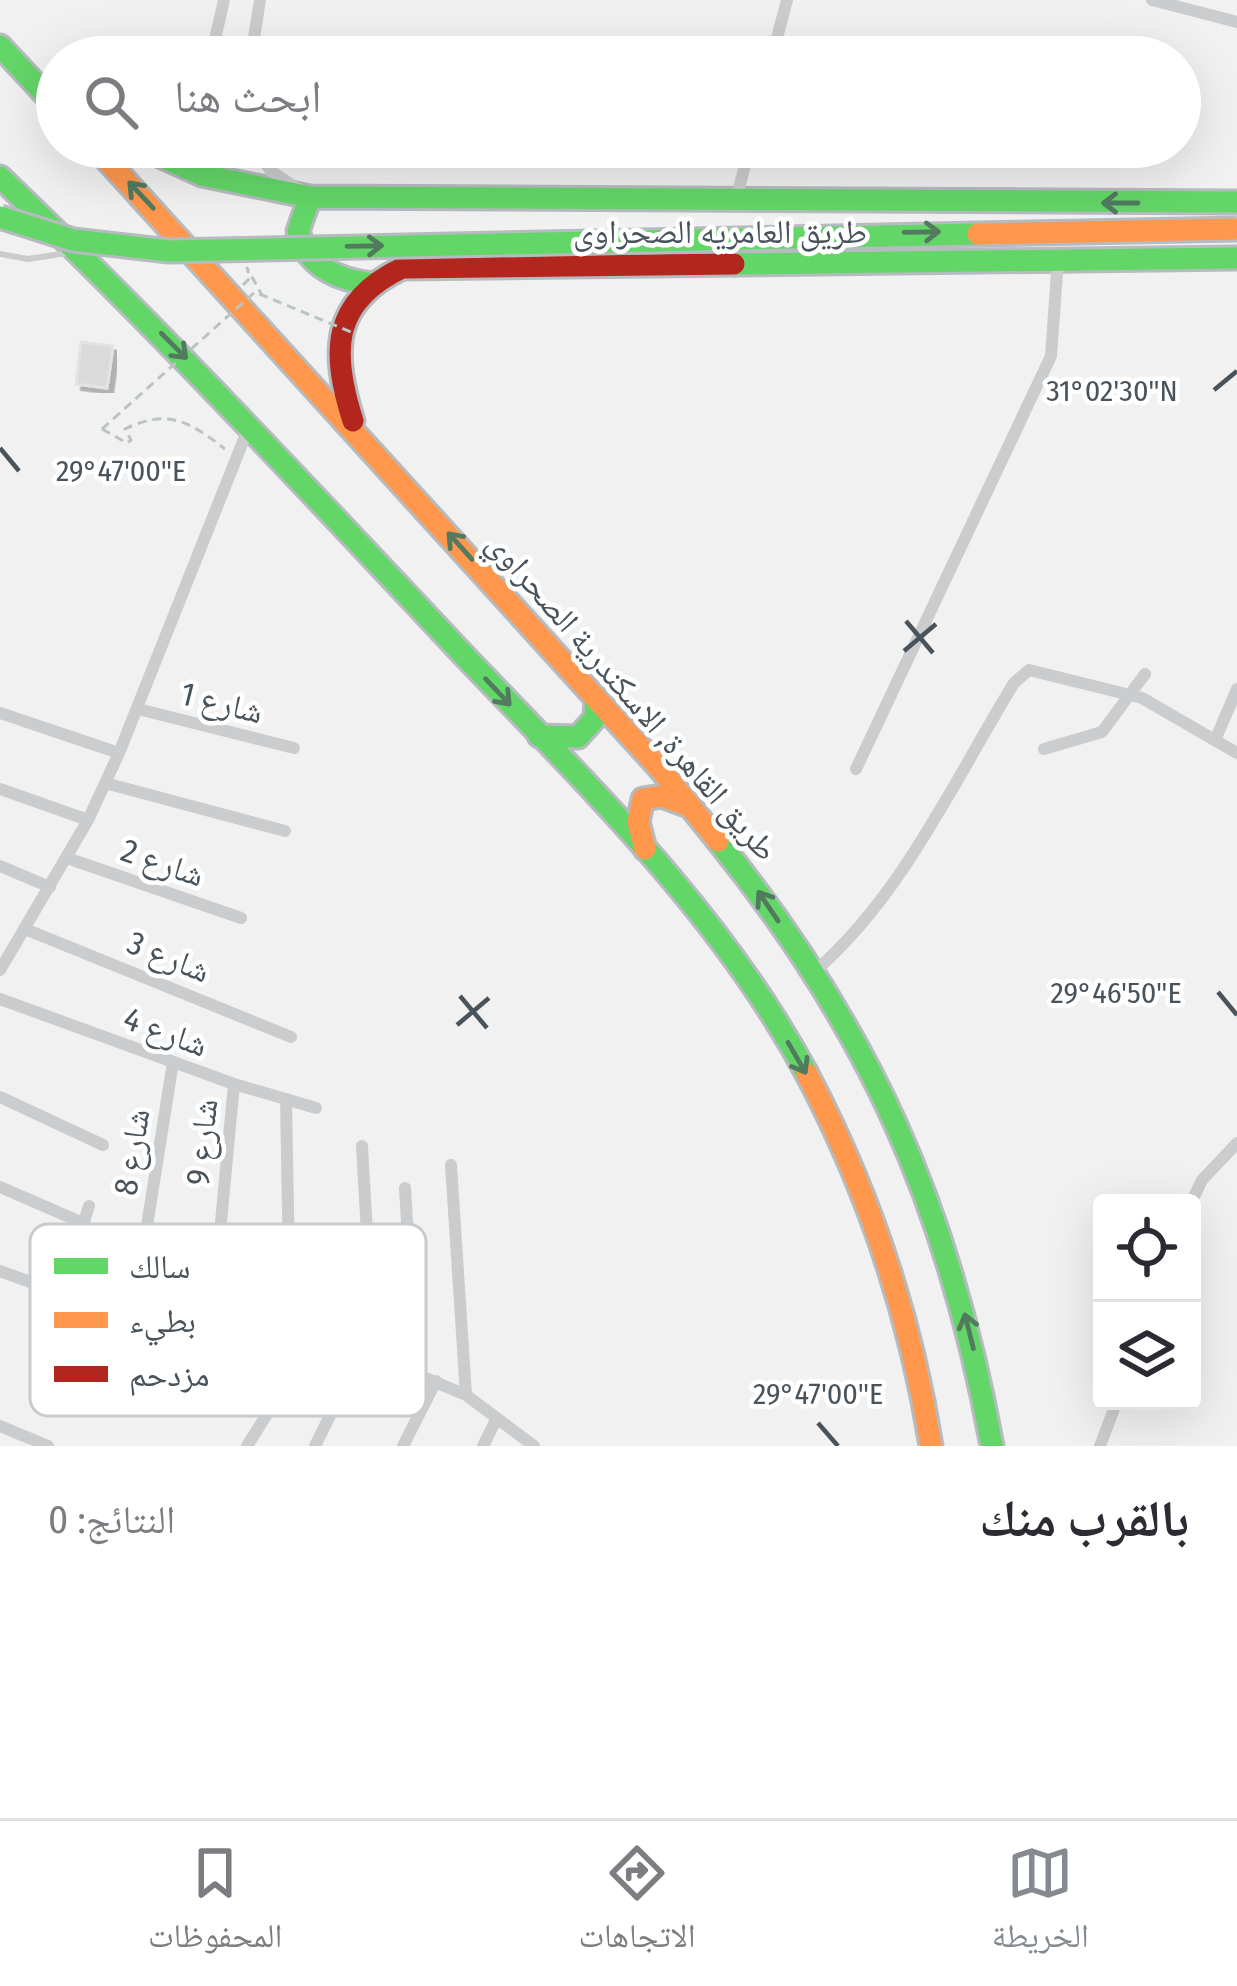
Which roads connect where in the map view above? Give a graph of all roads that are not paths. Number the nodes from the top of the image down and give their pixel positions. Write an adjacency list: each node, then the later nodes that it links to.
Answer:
1 (224, 0): 6 (street)
2 (260, 0): 7 (street)
3 (787, 0): 8 (street)
4 (1152, 0): 5 (street)
5 (1237, 22)
6 (216, 36)
7 (254, 36)
8 (778, 36)
9 (0, 46): 10 (highway)
10 (36, 83)
11 (114, 168): 27 (highway, طريق القاهرة, الاسكندرية الصحراوي, one-way to 11)
12 (202, 168): 16 (highway, طريق العامريه الصحراوى)
13 (270, 168): 16 (street)
14 (744, 168): 17 (street)
15 (0, 177): 21 (highway)
16 (310, 197): 17 (highway, طريق العامريه الصحراوى); 25 (highway)
17 (736, 202): 18 (highway, طريق العامريه الصحراوى, one-way to 17)
18 (1237, 202)
19 (0, 217): 20 (highway, one-way to 20, bridge)
20 (1237, 229)
21 (79, 251): 22 (lane); 26 (highway, one-way to 26)
22 (2, 257)
23 (1237, 258): 24 (highway, طريق العامريه الصحراوى)
24 (1058, 259): 25 (highway, طريق العامريه الصحراوى); 40 (street)
25 (372, 284): 27 (highway)
26 (250, 423): 32 (street); 34 (highway, one-way to 34)
27 (357, 433): 31 (highway, طريق القاهرة, الاسكندرية الصحراوي, one-way to 27)
28 (1145, 674): 30 (street)
29 (1237, 689): 35 (street)
30 (1131, 694): 35 (street); 37 (street); 54 (street)
31 (596, 698): 34 (highway); 43 (highway, طريق القاهرة, الاسكندرية الصحراوي)
32 (137, 710): 36 (street, شارع 1); 39 (street)
33 (0, 713): 39 (street)
34 (538, 736): 46 (highway)
35 (1216, 738): 38 (street)
36 (294, 748)
37 (1044, 748)
38 (1237, 753)
39 (119, 754): 41 (street)
40 (856, 769)
41 (105, 783): 44 (street); 45 (street)
42 (0, 789): 44 (street)
43 (689, 806): 46 (highway); 54 (highway, طريق القاهرة, الاسكندرية الصحراوي, one-way to 43)
44 (88, 820): 47 (street)
45 (285, 831)
46 (645, 850): 94 (highway, one-way to 94)
47 (67, 858): 49 (street); 50 (street, شارع 2)
48 (0, 866): 49 (street)
49 (50, 887): 51 (street)
50 (241, 918)
51 (25, 929): 52 (street); 56 (street, شارع 3)
52 (6, 948): 53 (street)
53 (0, 970)
54 (814, 972): 95 (highway, طريق القاهرة, الاسكندرية الصحراوي, one-way to 54)
55 (0, 999): 57 (street, شارع 4)
56 (291, 1037)
57 (173, 1062): 58 (street, شارع 4); 71 (street, شارع 8)
58 (234, 1084): 60 (street, شارع 4); 72 (street, شارع 9)
59 (0, 1097): 63 (street)
60 (286, 1099): 61 (street, شارع 4); 73 (street)
61 (316, 1108)
62 (1237, 1143): 68 (street)
63 (103, 1145)
64 (362, 1146): 74 (street)
65 (451, 1165): 80 (street)
66 (0, 1187): 70 (street)
67 (405, 1188): 75 (street)
68 (1195, 1194)
69 (88, 1206): 70 (street)
70 (83, 1223)
71 (147, 1224)
72 (220, 1224)
73 (288, 1224)
74 (366, 1224)
75 (407, 1224)
76 (0, 1271): 77 (street)
77 (30, 1283)
78 (426, 1378): 79 (street)
79 (436, 1381): 80 (street); 81 (street)
80 (466, 1395): 86 (street)
81 (426, 1401)
82 (1114, 1410): 96 (street)
83 (266, 1416): 89 (street)
84 (330, 1416): 90 (street)
85 (418, 1416): 91 (street)
86 (497, 1418): 92 (street); 93 (street)
87 (0, 1426): 88 (street)
88 (48, 1446)
89 (247, 1446)
90 (315, 1446)
91 (403, 1446)
92 (483, 1446)
93 (534, 1446)
94 (931, 1446)
95 (992, 1446)
96 (1100, 1446)

